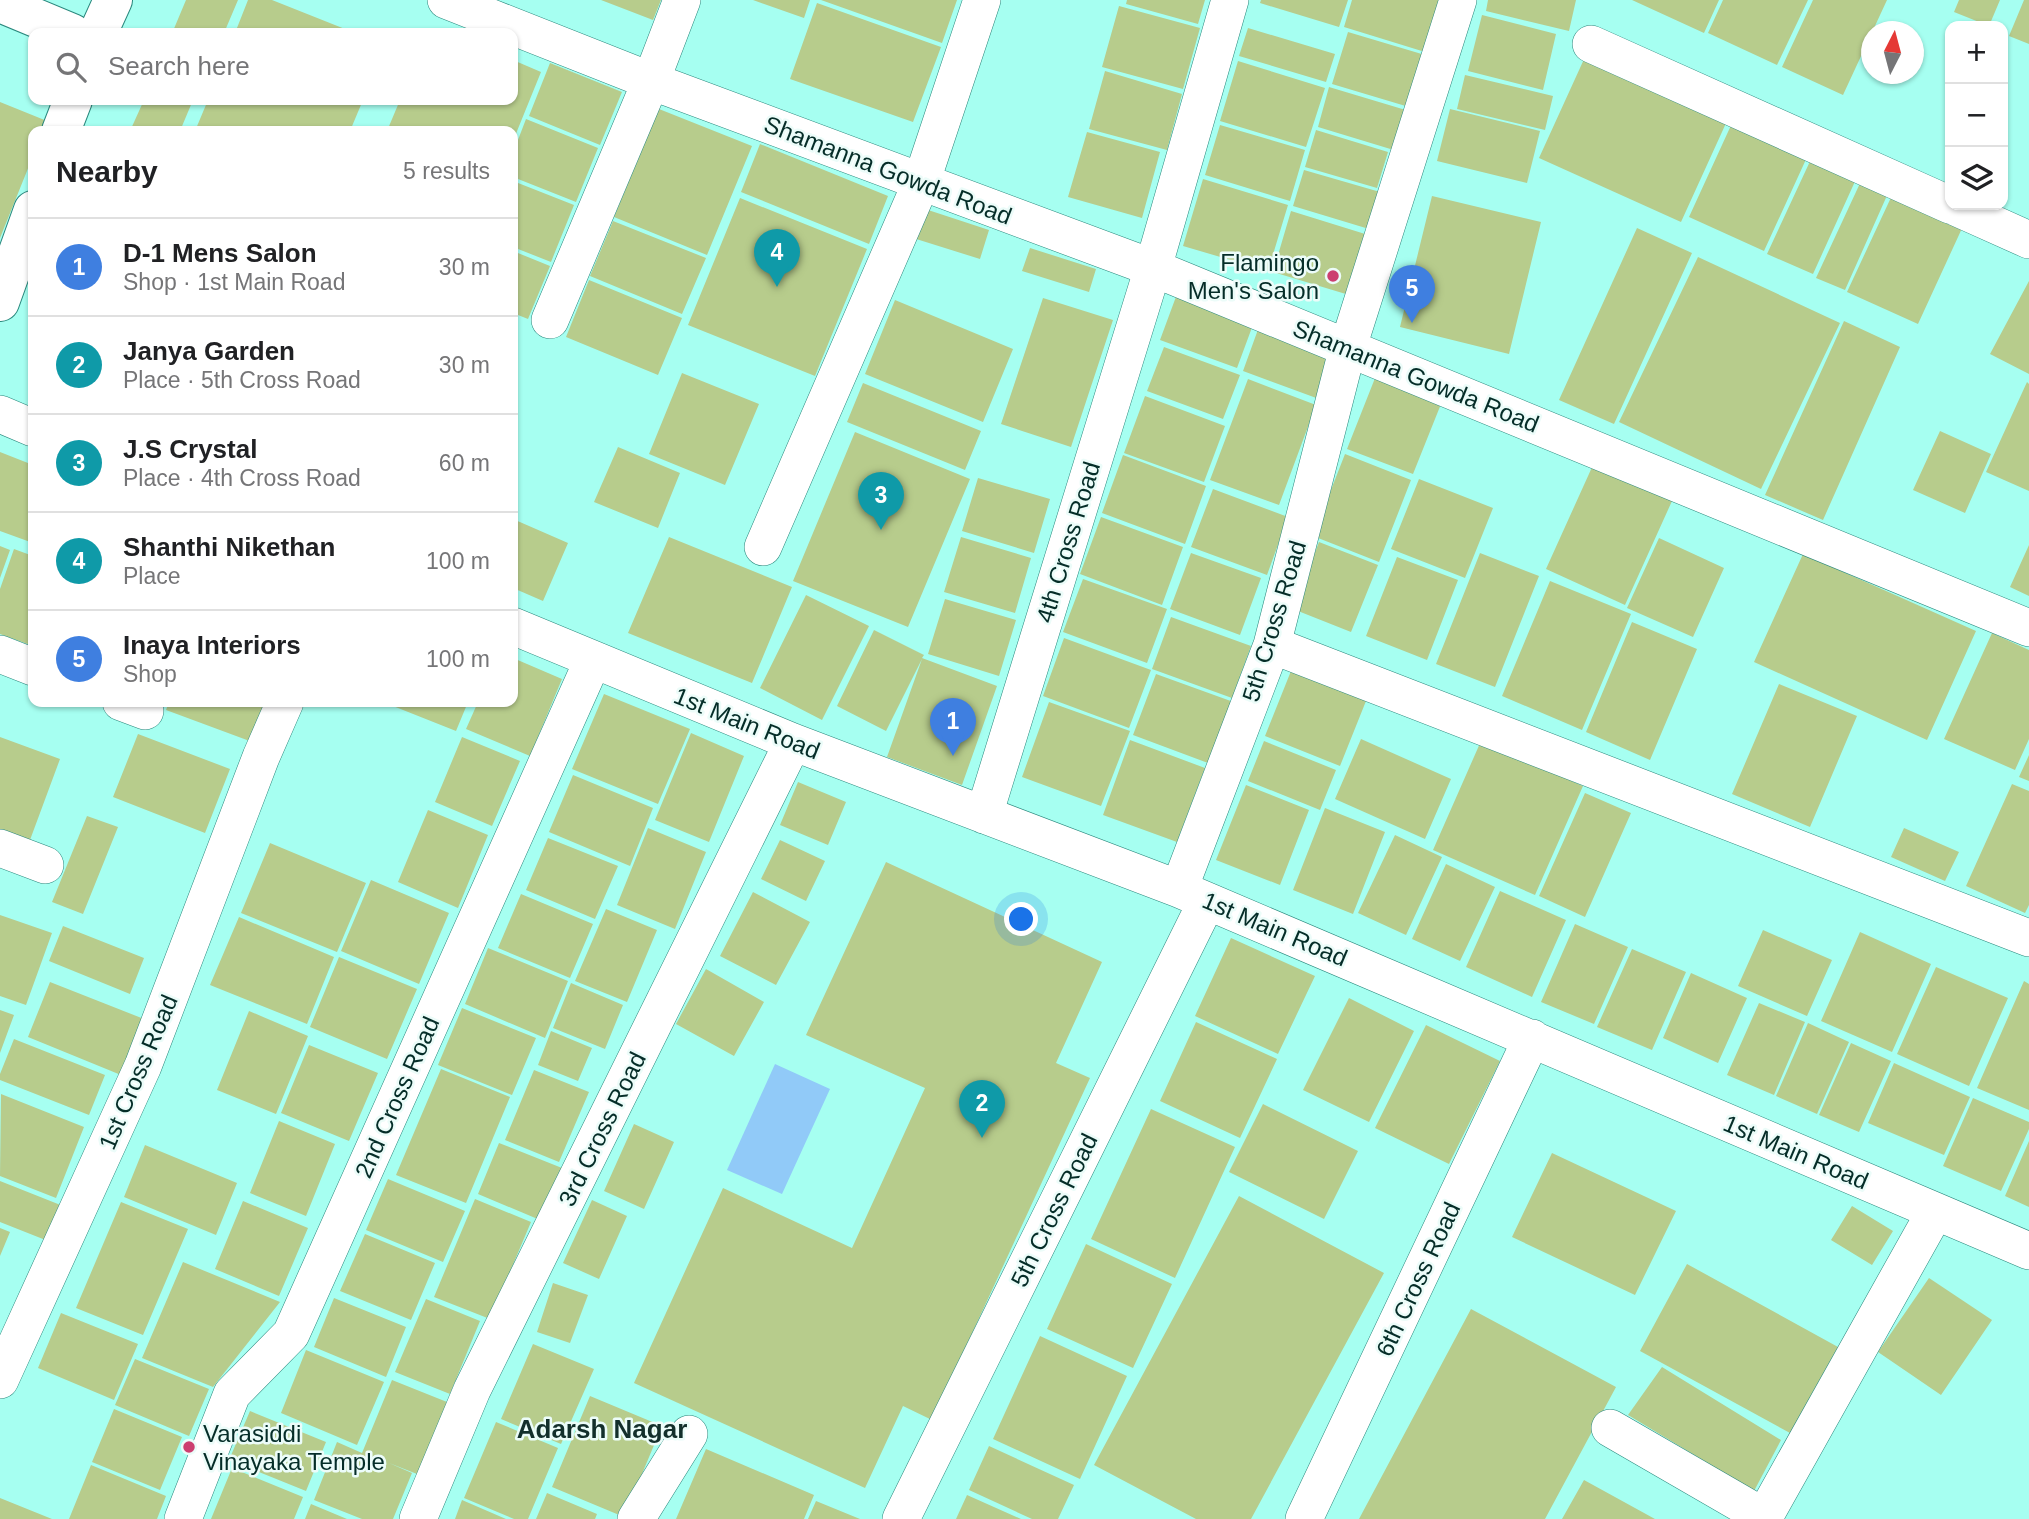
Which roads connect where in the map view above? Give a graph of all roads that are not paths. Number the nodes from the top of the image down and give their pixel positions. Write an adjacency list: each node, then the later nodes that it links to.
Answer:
1 (113, 0): 9 (main road)
2 (446, 0): 10 (street, Shamanna Gowda Road)
3 (682, 0): 13 (street)
4 (982, 0): 16 (street)
5 (1230, 0): 21 (street, 4th Cross Road)
6 (1458, 0): 24 (street, 5th Cross Road)
7 (0, 3): 8 (main road)
8 (60, 28)
9 (100, 28)
10 (517, 28)
11 (518, 28): 13 (street, Shamanna Gowda Road)
12 (1591, 44): 17 (street)
13 (651, 81): 16 (street, Shamanna Gowda Road); 23 (street)
14 (71, 105): 15 (main road)
15 (63, 126)
16 (921, 183): 21 (street, Shamanna Gowda Road); 27 (street)
17 (1945, 203)
18 (1961, 210): 20 (street)
19 (28, 223): 22 (main road)
20 (2029, 240)
21 (1153, 268): 24 (street, Shamanna Gowda Road); 36 (street, 4th Cross Road)
22 (0, 302)
23 (550, 320)
24 (1348, 348): 29 (street, Shamanna Gowda Road); 30 (street, 5th Cross Road)
25 (0, 414): 26 (street)
26 (28, 426)
27 (763, 547)
28 (518, 628): 32 (street, 1st Main Road)
29 (2029, 628)
30 (1272, 645): 39 (street, 5th Cross Road); 40 (street)
31 (0, 654): 33 (street)
32 (593, 660): 35 (street, 1st Main Road); 48 (street, 2nd Cross Road)
33 (28, 665)
34 (283, 707): 44 (street, 1st Cross Road)
35 (793, 742): 36 (street, 1st Main Road); 49 (street, 3rd Cross Road)
36 (984, 816): 39 (street, 1st Main Road)
37 (0, 848): 38 (street)
38 (45, 865)
39 (1193, 895): 41 (street, 1st Main Road); 51 (street, 5th Cross Road)
40 (2029, 938)
41 (1532, 1038): 42 (street, 1st Main Road); 52 (street, 6th Cross Road)
42 (1935, 1212): 43 (street, 1st Main Road); 47 (street)
43 (2029, 1251)
44 (3, 1364)
45 (1610, 1428): 47 (street)
46 (689, 1434): 50 (street)
47 (1764, 1518)
48 (183, 1519)
49 (418, 1519)
50 (636, 1519)
51 (901, 1519)
52 (1304, 1519)

